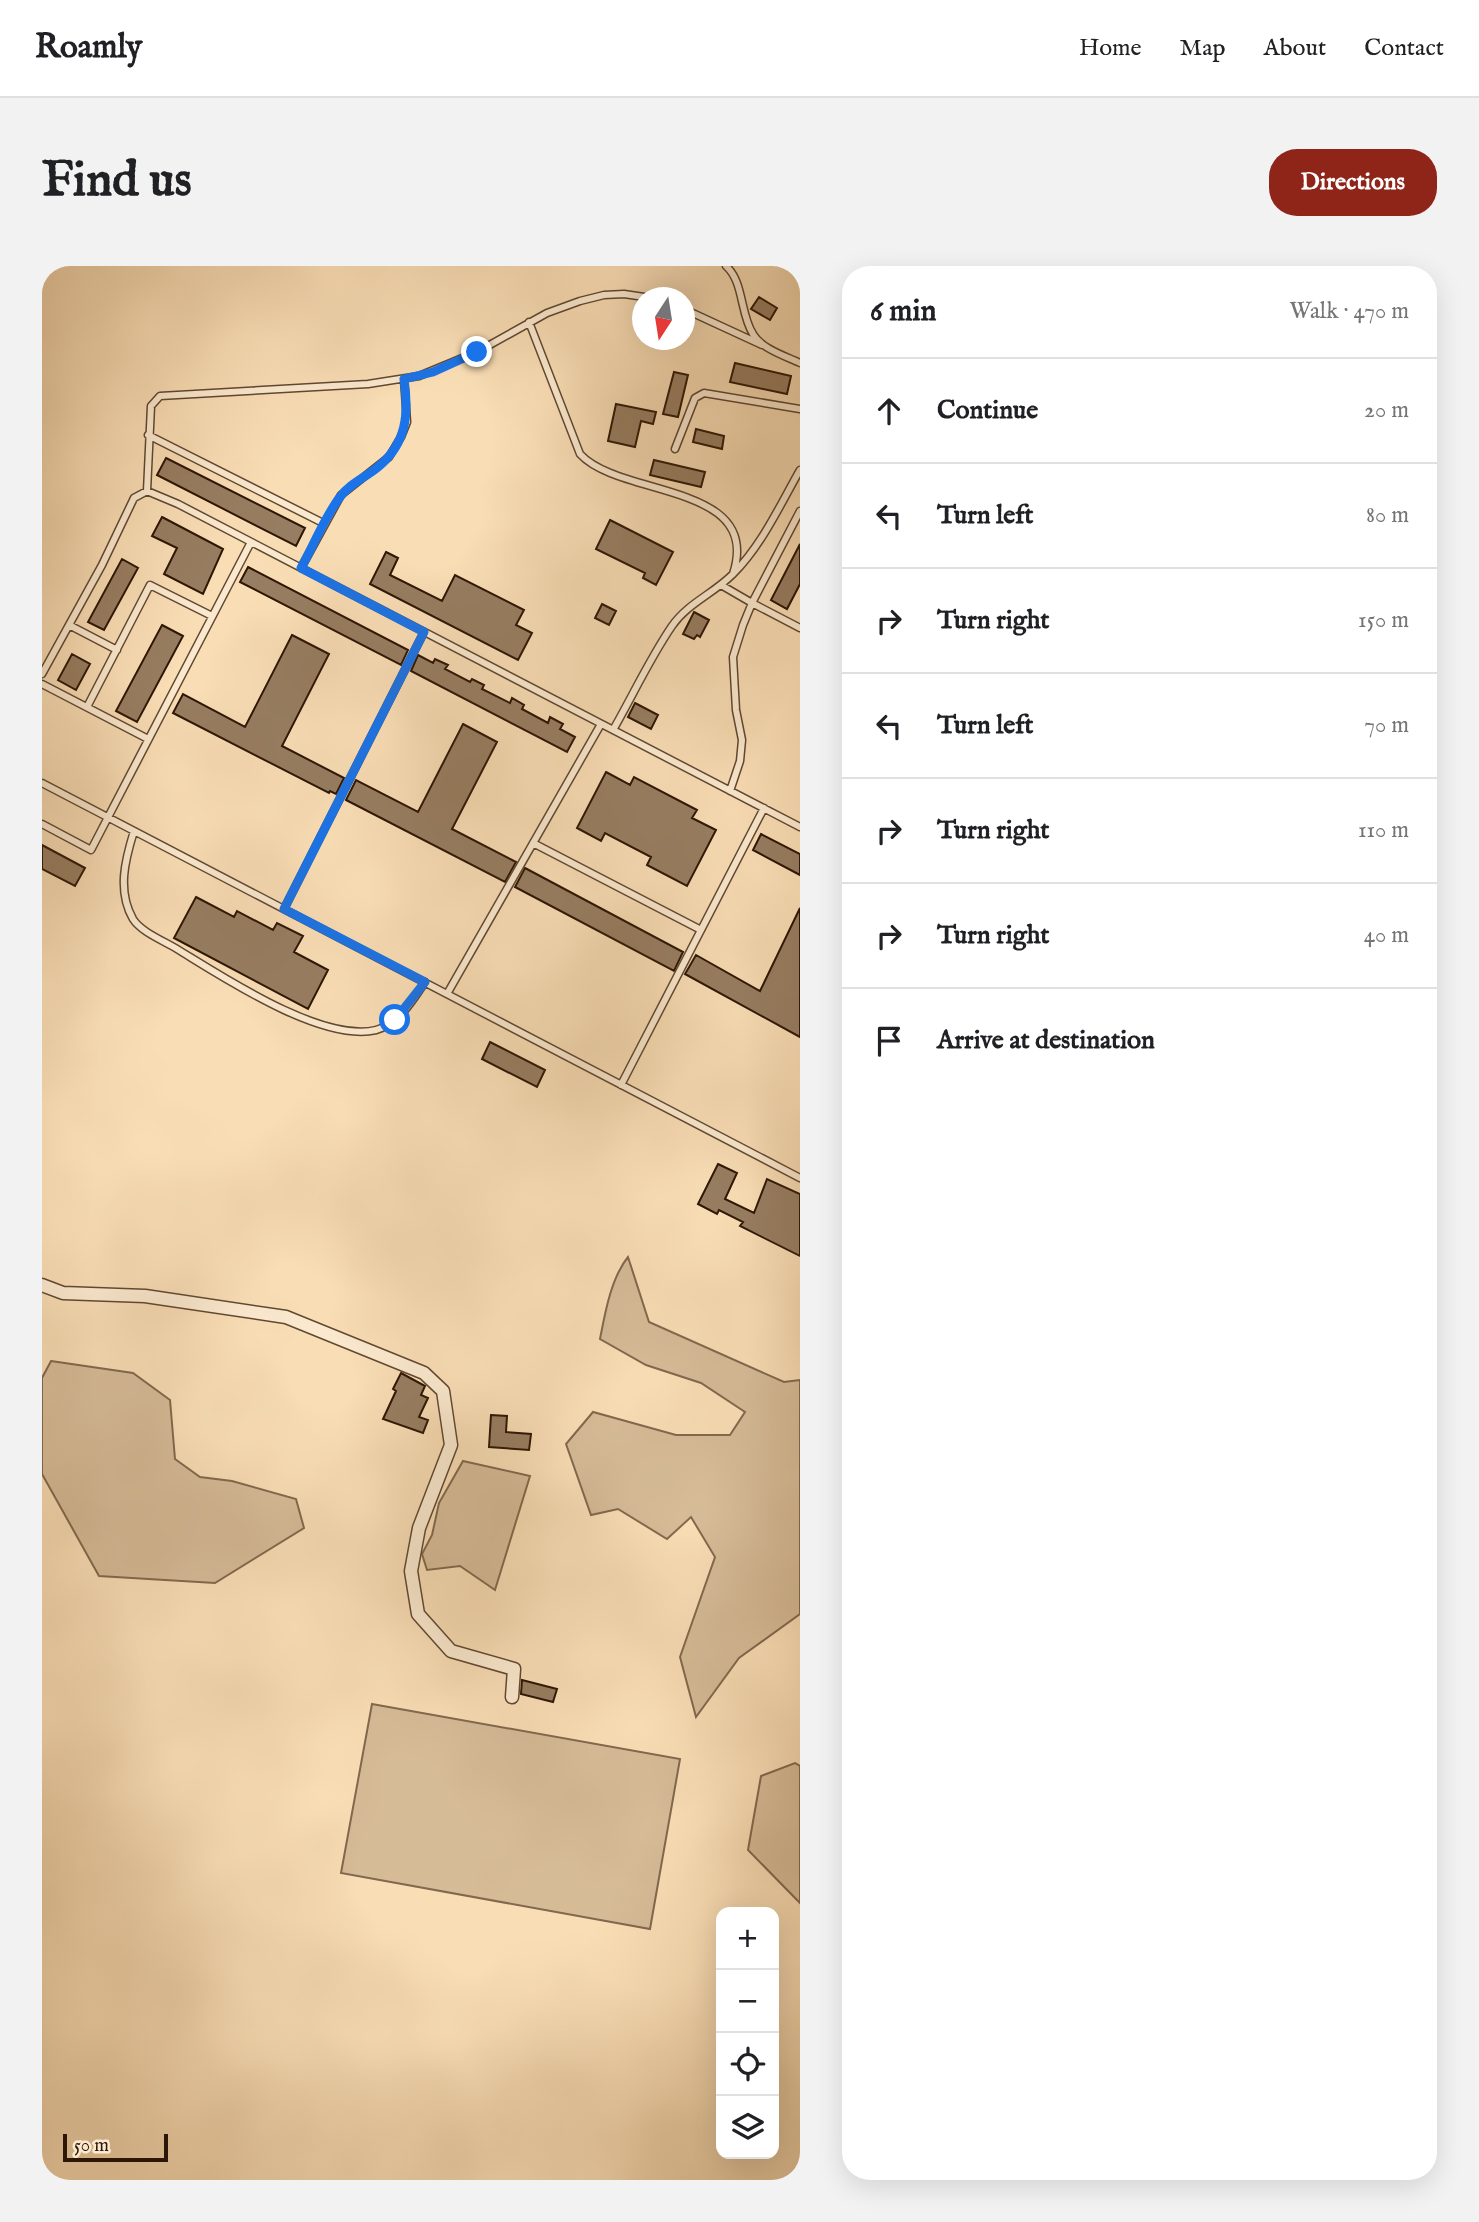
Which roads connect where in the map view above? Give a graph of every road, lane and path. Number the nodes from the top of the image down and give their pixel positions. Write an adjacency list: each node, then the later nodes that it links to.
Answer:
1 (726, 266): 5 (lane)
2 (632, 295): 4 (lane)
3 (695, 314): 5 (lane)
4 (529, 322): 7 (lane); 17 (lane)
5 (771, 349): 6 (lane)
6 (800, 363)
7 (404, 379): 9 (lane); 14 (lane)
8 (800, 409): 10 (lane)
9 (148, 435): 12 (lane); 14 (lane)
10 (675, 449)
11 (800, 470): 17 (lane)
12 (147, 491): 15 (lane); 21 (lane)
13 (800, 511): 19 (lane)
14 (325, 524): 16 (lane)
15 (251, 542): 16 (lane); 20 (lane)
16 (301, 568): 23 (lane)
17 (733, 574): 18 (lane)
18 (721, 585): 19 (lane); 29 (lane)
19 (752, 603): 22 (lane); 32 (lane)
20 (212, 616): 24 (lane); 30 (lane)
21 (69, 625): 24 (lane); 25 (lane)
22 (800, 628)
23 (424, 632): 28 (lane); 39 (lane)
24 (117, 650): 27 (lane)
25 (42, 674)
26 (42, 684): 27 (lane)
27 (87, 707): 30 (lane)
28 (601, 724): 29 (lane); 38 (lane)
29 (613, 730): 32 (lane)
30 (148, 740): 34 (lane)
31 (42, 783): 34 (lane)
32 (730, 790): 33 (lane)
33 (764, 808): 36 (lane); 40 (lane)
34 (108, 817): 35 (lane); 37 (lane)
35 (42, 824)
36 (800, 827)
37 (134, 831): 39 (lane); 41 (lane)
38 (533, 843): 40 (lane); 42 (lane)
39 (284, 909): 41 (lane)
40 (701, 930): 43 (lane)
41 (425, 982): 42 (lane)
42 (447, 994): 43 (lane)
43 (621, 1085): 44 (lane)
44 (800, 1178)
45 (42, 1285): 46 (street)
46 (512, 1697)

